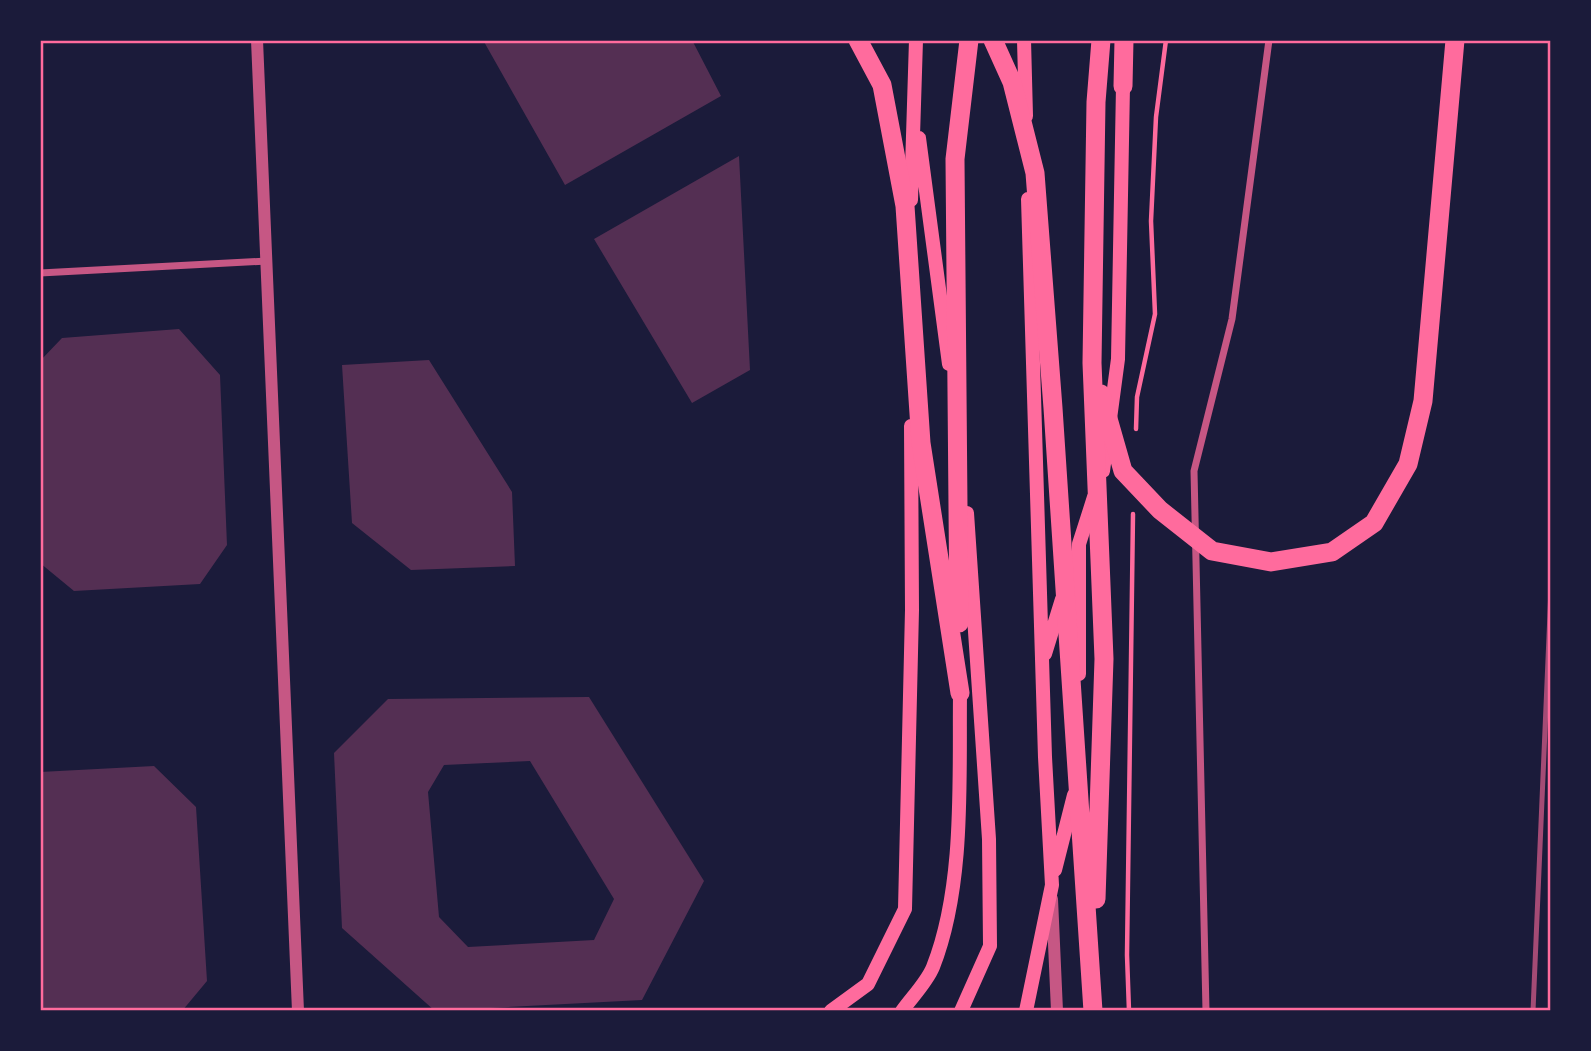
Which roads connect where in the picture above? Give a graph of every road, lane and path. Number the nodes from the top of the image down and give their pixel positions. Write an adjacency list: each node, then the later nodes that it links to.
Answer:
1 (257, 40): 13 (street)
2 (858, 40): 18 (highway)
3 (916, 40): 12 (main road)
4 (970, 40): 18 (highway)
5 (993, 40): 20 (highway)
6 (1024, 40): 17 (main road)
7 (1101, 40): 15 (highway)
8 (1124, 40): 11 (highway)
9 (1269, 40): 27 (street)
10 (1455, 40): 15 (highway)
11 (1123, 86): 16 (main road)
12 (915, 112): 22 (main road); 24 (main road)
13 (267, 261): 14 (street); 21 (street)
14 (40, 273)
15 (1092, 363): 20 (highway)
16 (1079, 544): 17 (main road); 19 (main road)
17 (1042, 665): 19 (main road)
18 (960, 693): 23 (main road)
19 (1052, 885): 25 (main road); 26 (street)
20 (1093, 1008)
21 (298, 1011)
22 (831, 1011)
23 (902, 1011)
24 (961, 1011)
25 (1026, 1011)
26 (1057, 1011)
27 (1206, 1011)

